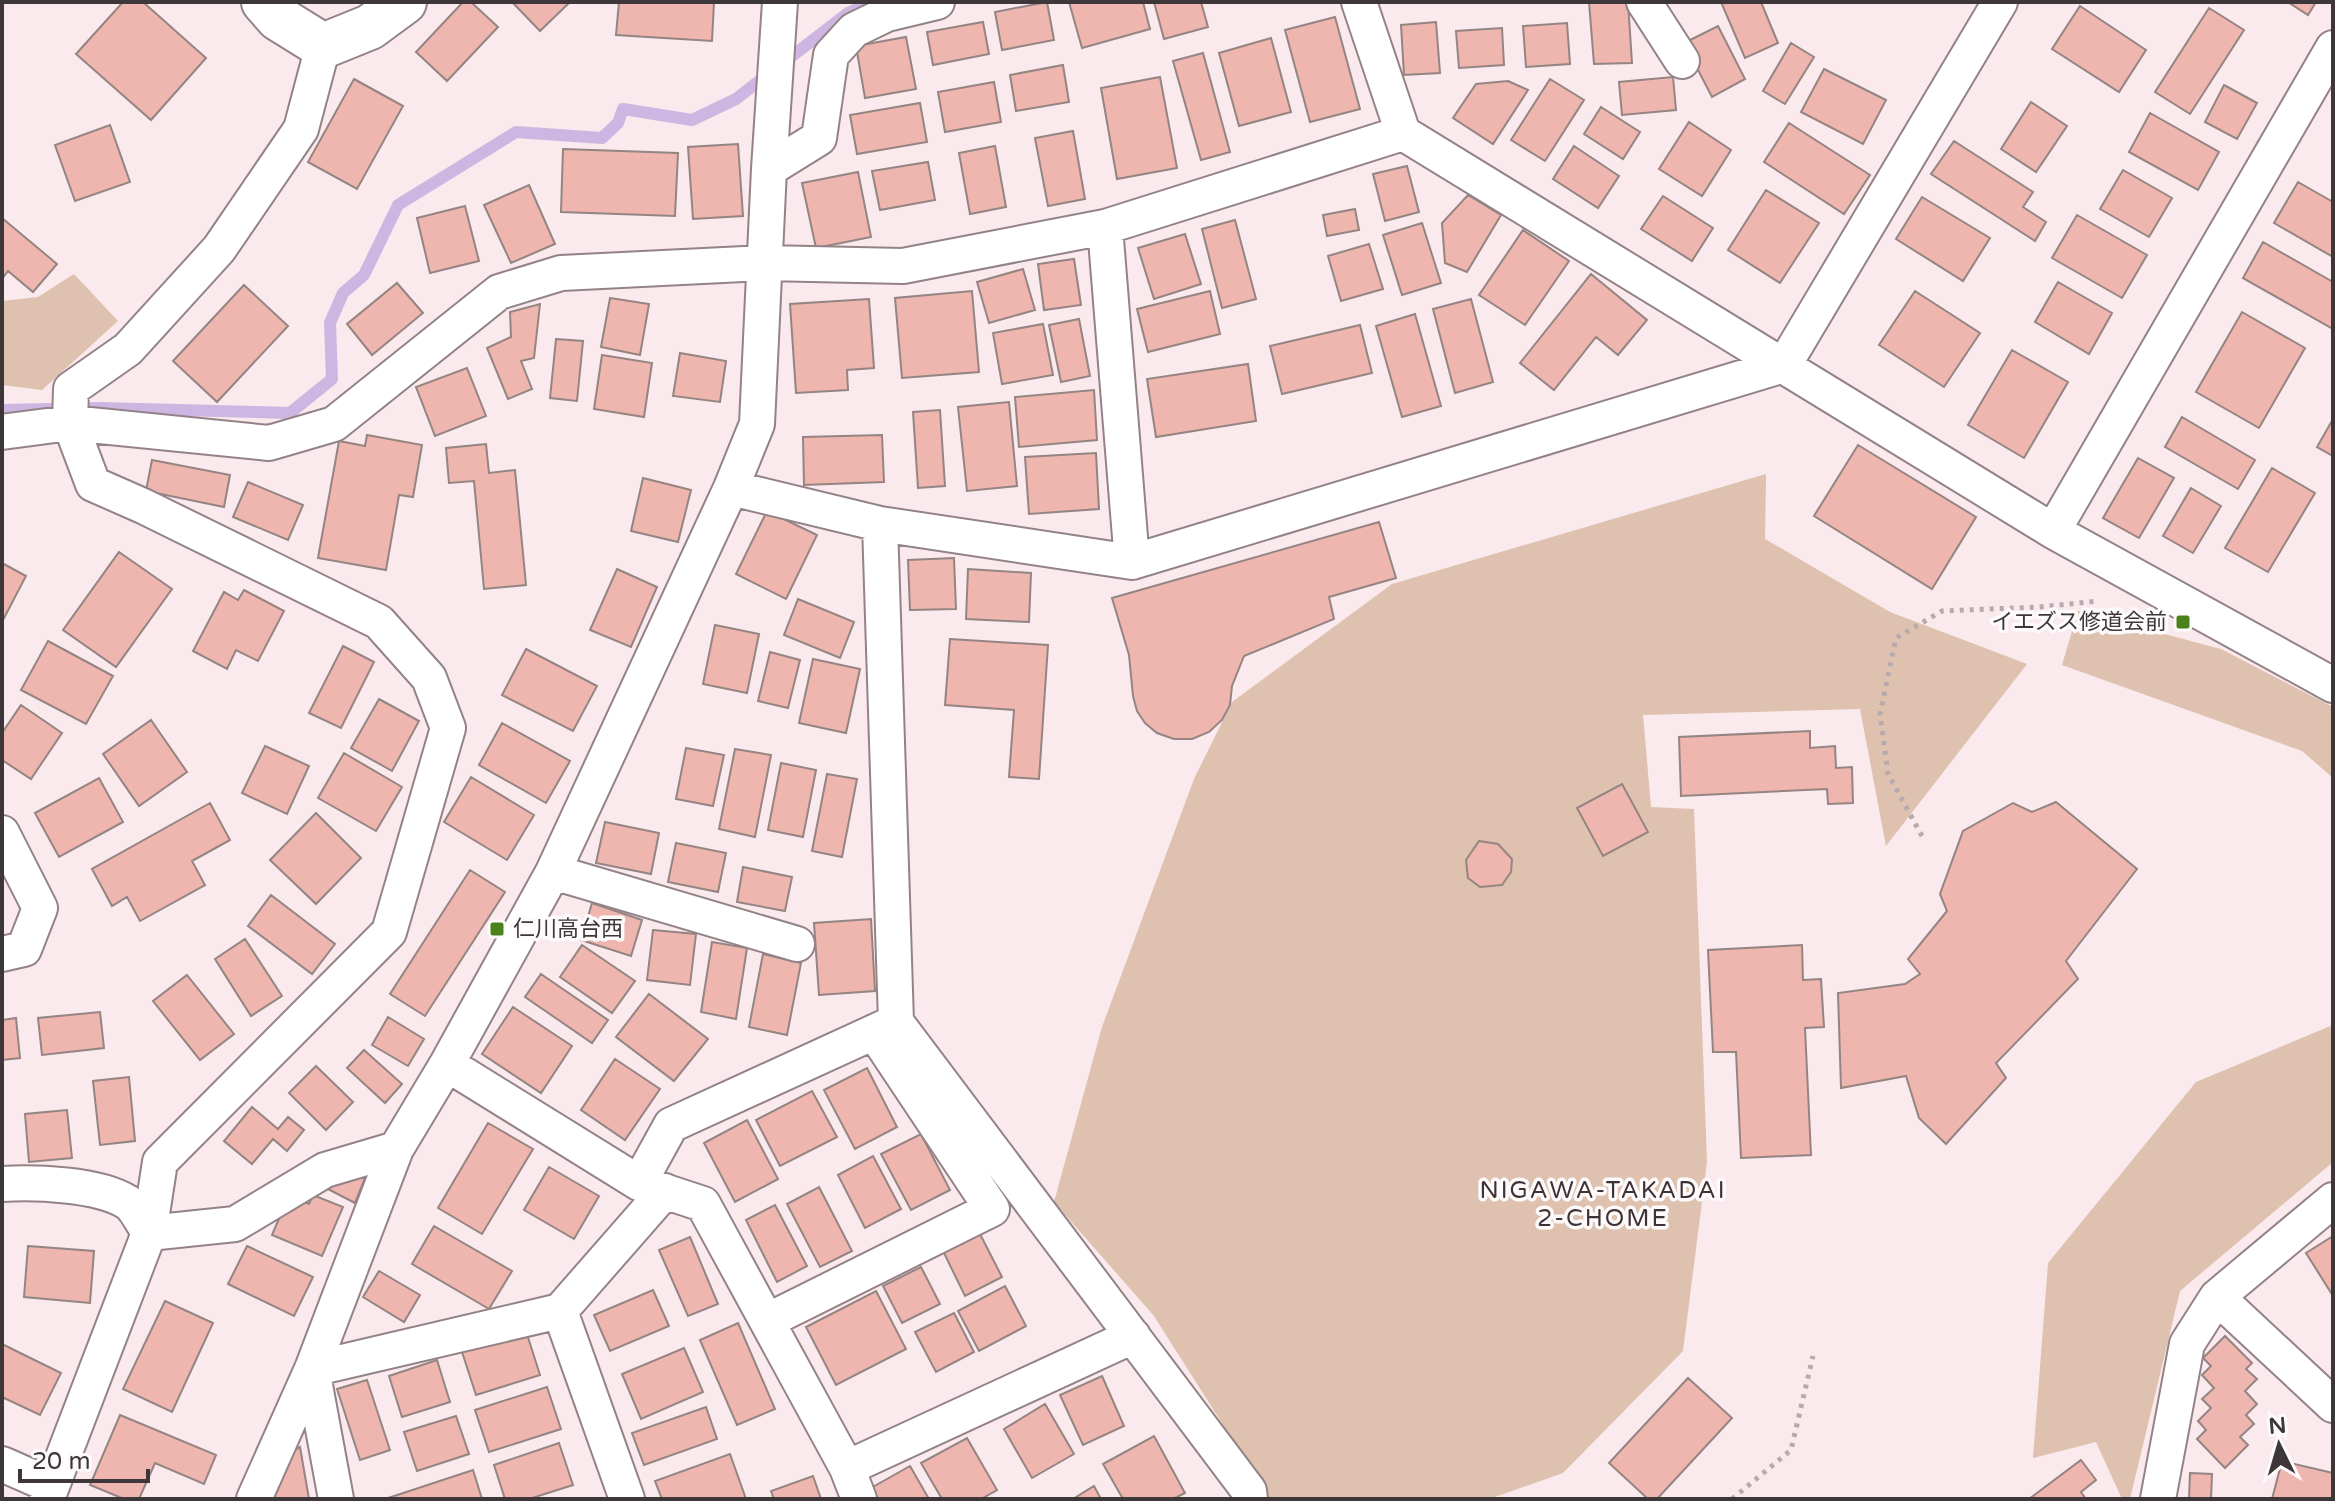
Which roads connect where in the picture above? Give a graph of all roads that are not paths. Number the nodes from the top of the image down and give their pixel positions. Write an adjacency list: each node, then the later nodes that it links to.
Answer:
1 (264, 2): 8 (street)
2 (404, 2): 8 (street)
3 (937, 2): 12 (street)
4 (1359, 2): 11 (street)
5 (1644, 2): 10 (street)
6 (2000, 2): 15 (street)
7 (778, 18): 12 (street)
8 (323, 46): 16 (street)
9 (2333, 48): 20 (street)
10 (1682, 61)
11 (1403, 133): 13 (street); 15 (street)
12 (769, 169): 14 (street)
13 (1105, 227): 14 (street); 21 (street)
14 (765, 263): 16 (street); 18 (street)
15 (1784, 365): 20 (street); 21 (street)
16 (70, 410): 17 (street); 33 (street)
17 (2, 432)
18 (731, 488): 19 (street); 24 (street)
19 (880, 524): 21 (street); 27 (street)
20 (2053, 531): 22 (street)
21 (1132, 562)
22 (2331, 680)
23 (2, 833): 26 (street)
24 (553, 872): 25 (street); 28 (street)
25 (797, 944)
26 (2, 954)
27 (885, 1027): 31 (street); 36 (street); 37 (street)
28 (447, 1064): 29 (street); 31 (street)
29 (396, 1149): 33 (street); 38 (street)
30 (2, 1184): 33 (street)
31 (652, 1187): 35 (street); 36 (street)
32 (2333, 1200): 34 (street)
33 (149, 1233): 42 (street)
34 (2217, 1297): 39 (street); 47 (street)
35 (560, 1311): 38 (street); 45 (street)
36 (767, 1321): 41 (street)
37 (1133, 1336): 41 (street); 46 (street)
38 (312, 1369): 43 (street); 44 (street)
39 (2333, 1405)
40 (2, 1464): 42 (street)
41 (853, 1483)
42 (50, 1493)
43 (254, 1499)
44 (336, 1499)
45 (627, 1499)
46 (1250, 1499)
47 (2158, 1499)

